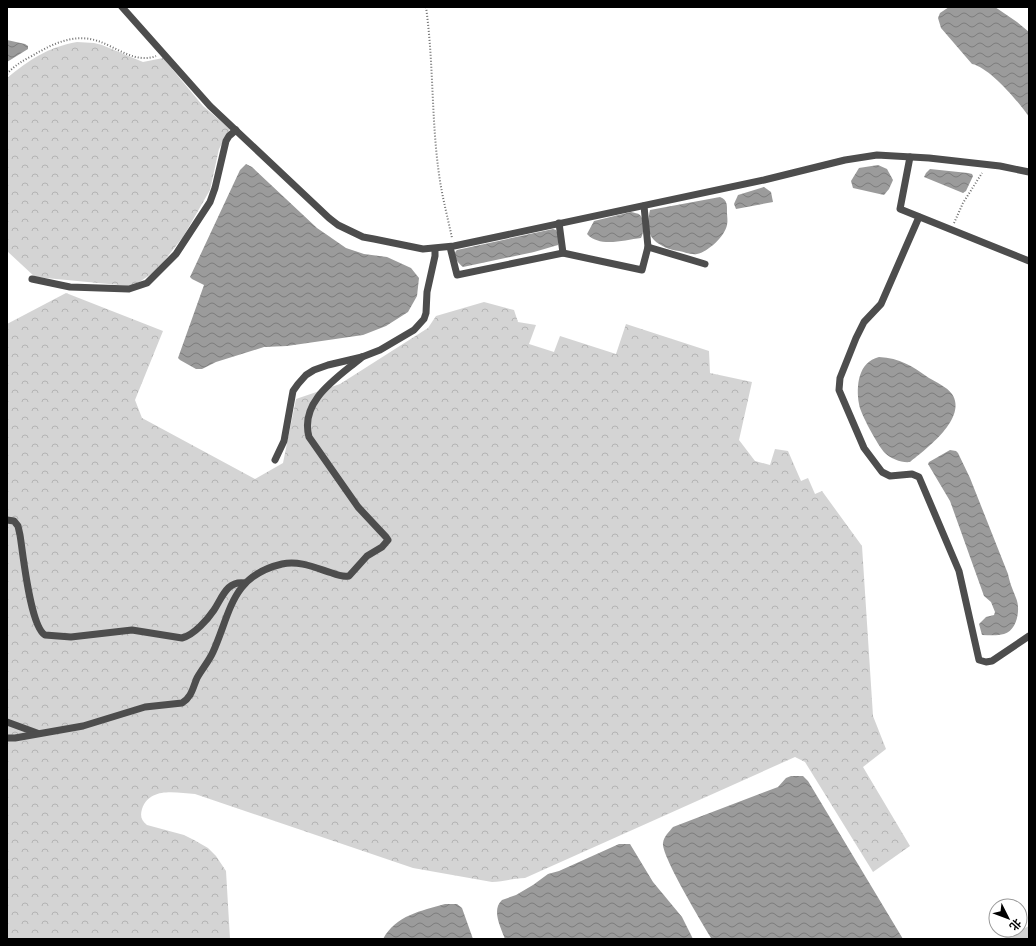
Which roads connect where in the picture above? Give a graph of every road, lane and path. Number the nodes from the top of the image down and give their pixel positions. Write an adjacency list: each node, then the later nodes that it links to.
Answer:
1 (122, 7): 3 (street)
2 (426, 7): 13 (path)
3 (162, 52): 4 (path); 5 (street)
4 (7, 74)
5 (236, 130): 15 (street); 19 (street)
6 (910, 157): 7 (street); 9 (street); 10 (street)
7 (987, 165): 8 (street); 12 (path)
8 (1029, 172)
9 (644, 206): 11 (street); 14 (street)
10 (919, 217): 12 (street); 24 (street)
11 (559, 224): 13 (street); 16 (street)
12 (951, 230): 17 (street)
13 (452, 246): 15 (street); 16 (street)
14 (648, 247): 16 (street); 18 (street)
15 (434, 249): 20 (street)
16 (564, 253)
17 (1029, 262)
18 (705, 264)
19 (32, 279)
20 (362, 357): 21 (street); 23 (street)
21 (275, 460)
22 (7, 520): 23 (street)
23 (245, 583): 26 (street)
24 (1029, 636)
25 (7, 722): 26 (street)
26 (37, 733): 27 (street)
27 (7, 738)

